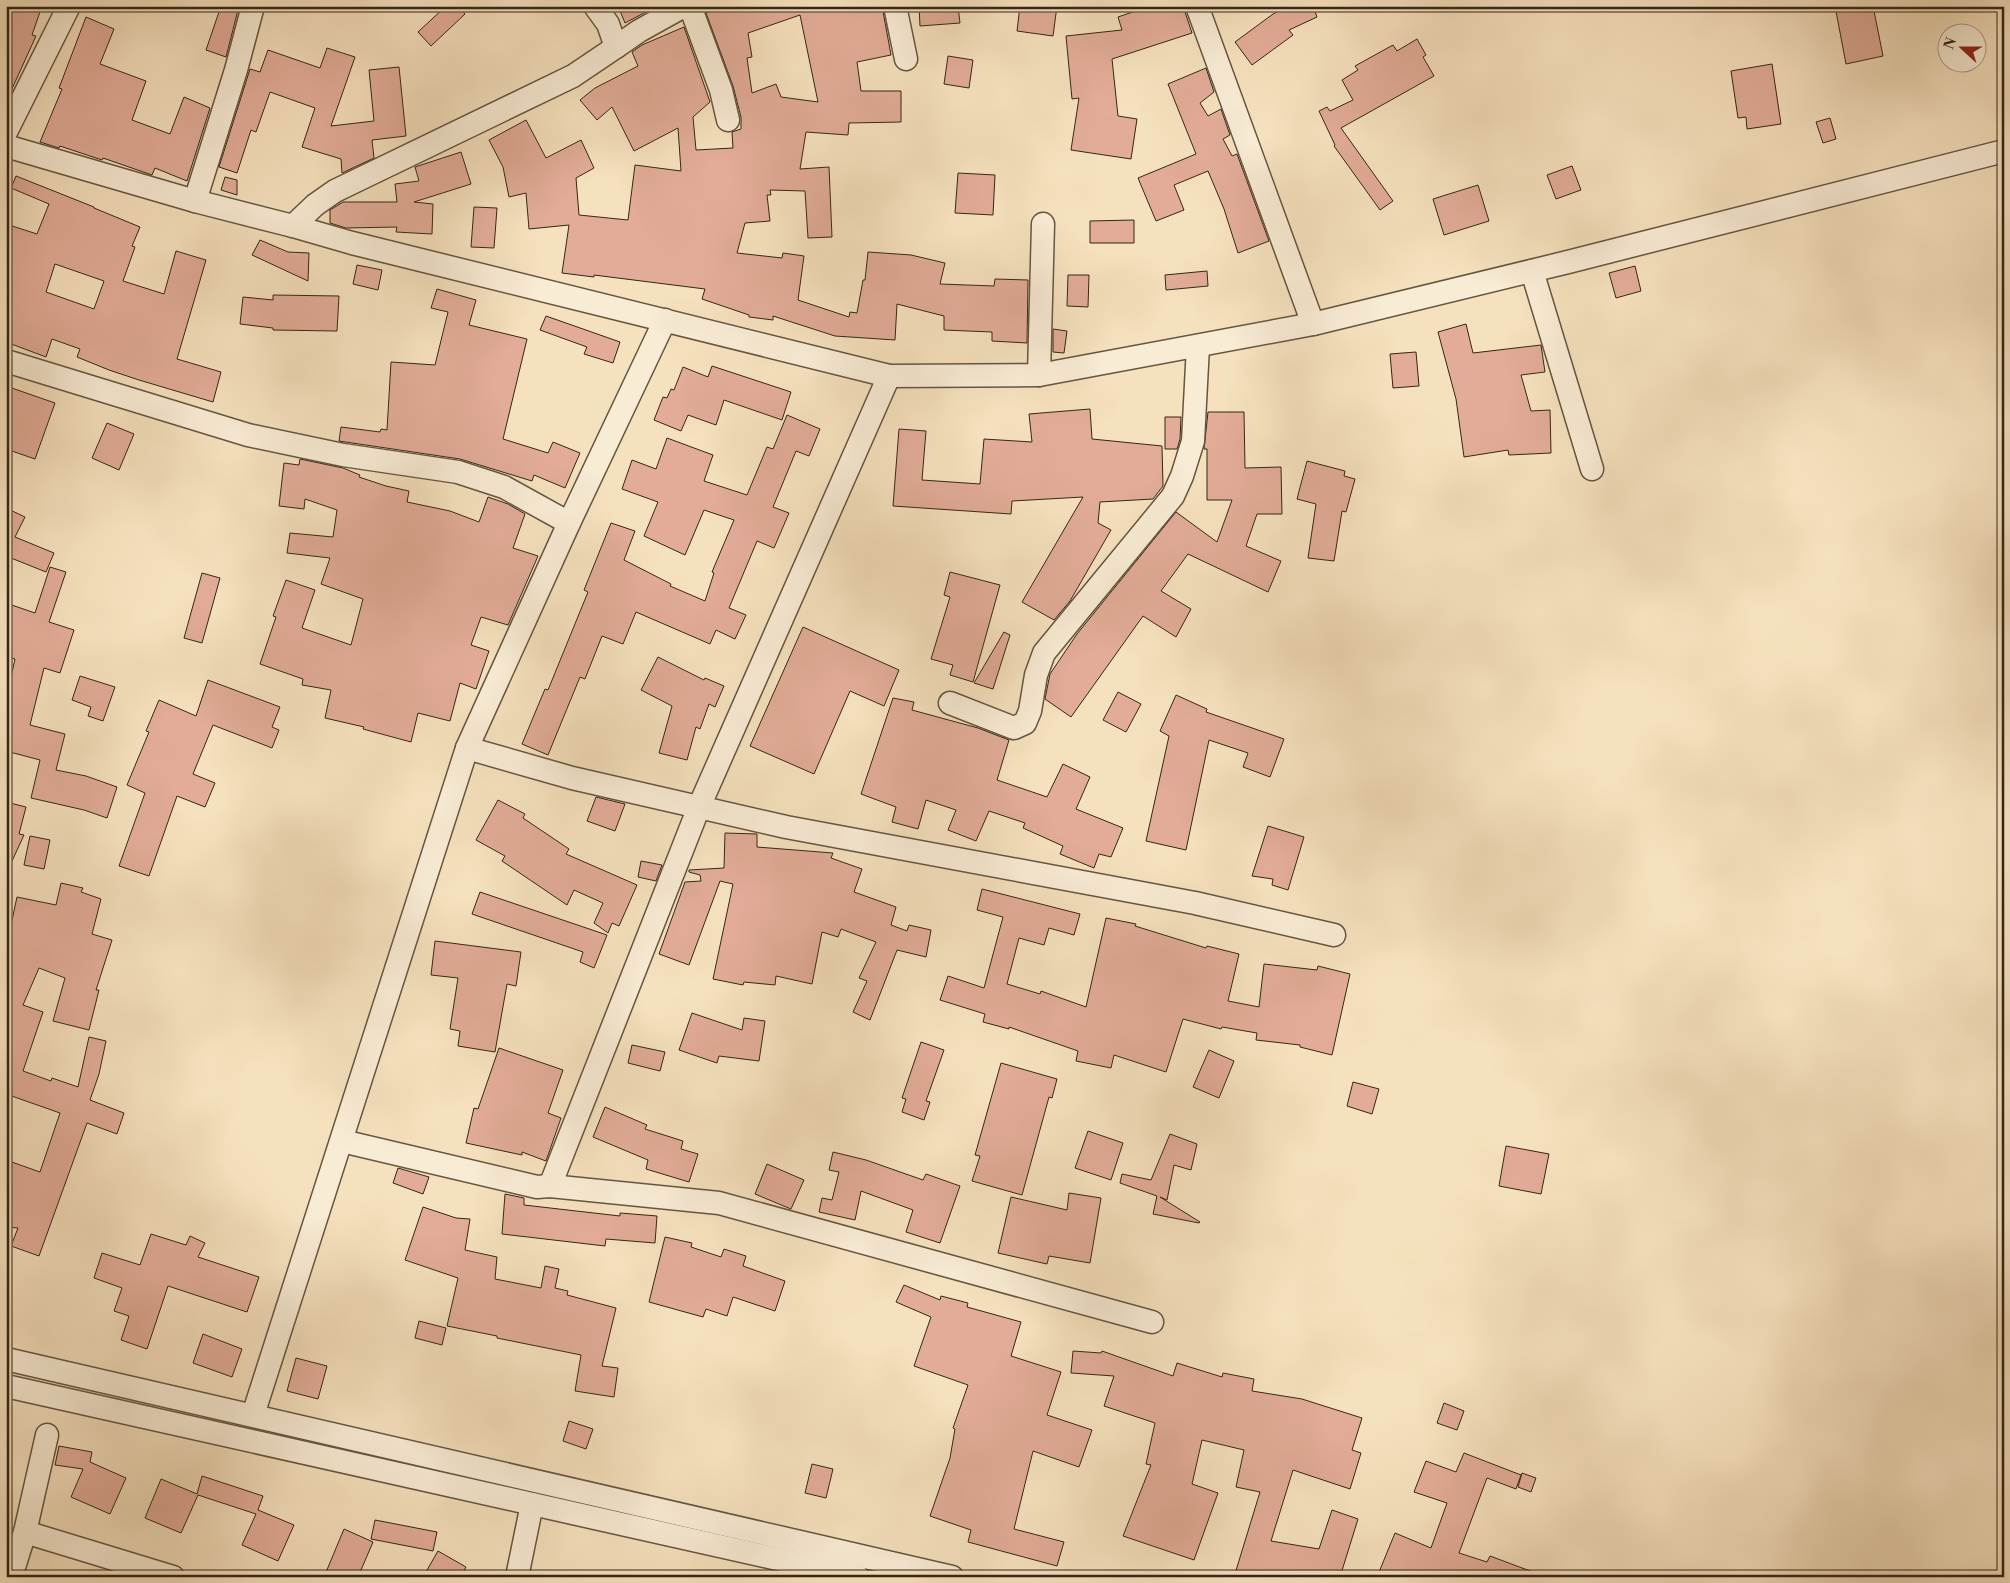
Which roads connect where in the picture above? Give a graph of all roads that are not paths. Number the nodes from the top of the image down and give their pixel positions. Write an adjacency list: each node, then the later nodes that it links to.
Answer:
1 (69, 6): 11 (street)
2 (254, 6): 14 (street)
3 (595, 6): 8 (street)
4 (684, 6): 8 (street)
5 (690, 6): 10 (street)
6 (895, 6): 9 (street)
7 (1197, 6): 19 (street)
8 (616, 48): 16 (street)
9 (906, 59)
10 (728, 120)
11 (6, 132)
12 (6, 146): 14 (street)
13 (2004, 151): 17 (street)
14 (195, 201): 16 (street)
15 (1043, 224): 22 (street)
16 (293, 226): 18 (street)
17 (1532, 270): 19 (street); 24 (street)
18 (665, 320): 23 (street); 25 (street)
19 (1313, 324): 20 (street)
20 (1198, 346): 22 (street); 26 (street)
21 (6, 361): 25 (street)
22 (1039, 374): 23 (street)
23 (889, 376): 28 (street)
24 (1592, 469)
25 (569, 523): 27 (street)
26 (950, 704)
27 (467, 748): 28 (street); 30 (street)
28 (699, 807): 29 (street); 31 (street)
29 (1334, 935)
30 (342, 1141): 31 (street); 35 (street)
31 (550, 1186): 32 (street)
32 (1152, 1322)
33 (6, 1359): 35 (street)
34 (6, 1386): 37 (street)
35 (254, 1415): 43 (street)
36 (47, 1435): 38 (street)
37 (532, 1504): 41 (street); 42 (street)
38 (25, 1532): 39 (street); 40 (street)
39 (11, 1577)
40 (173, 1577)
41 (517, 1577)
42 (858, 1577)
43 (952, 1577)

